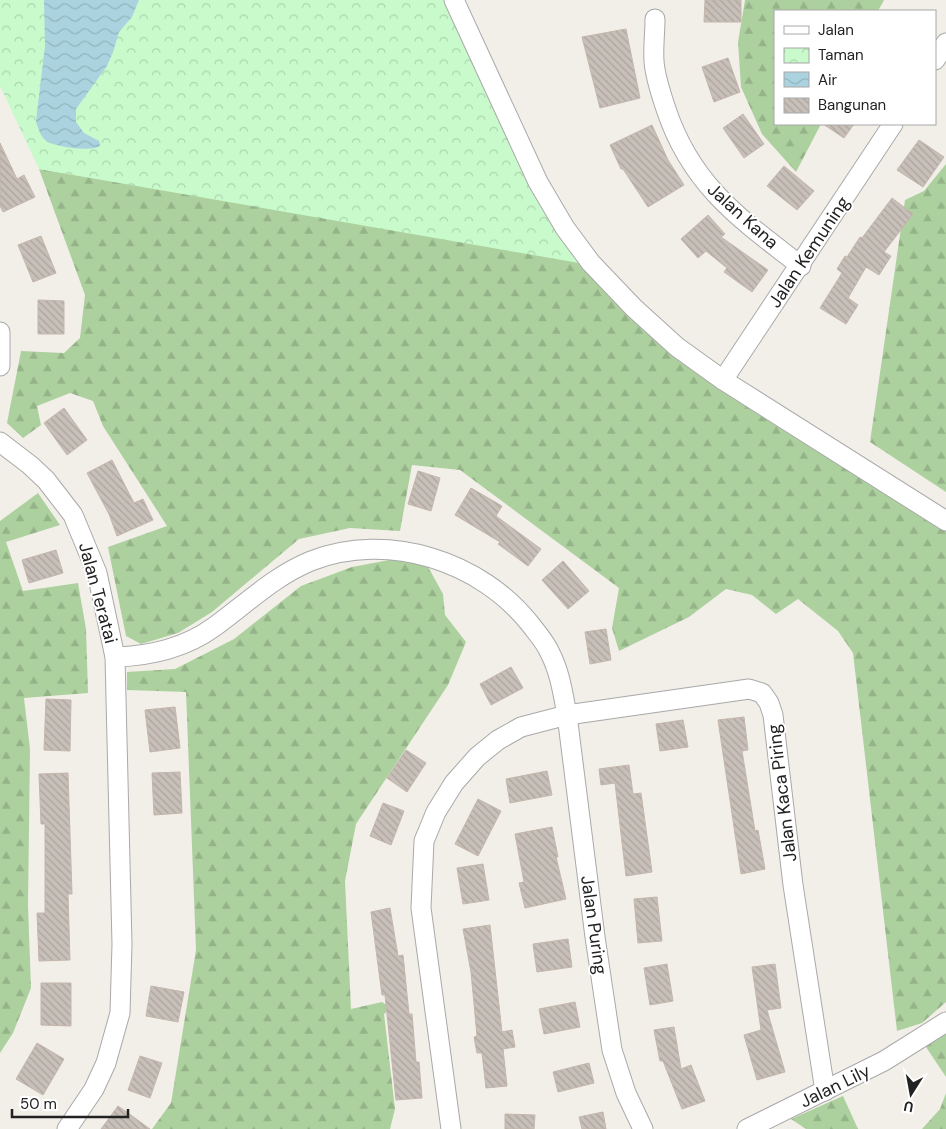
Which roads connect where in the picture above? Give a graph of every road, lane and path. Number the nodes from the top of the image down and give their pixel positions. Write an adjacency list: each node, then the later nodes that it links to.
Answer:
1 (454, 0): 9 (street)
2 (655, 19): 6 (street, Jalan Kana)
3 (946, 43): 4 (street)
4 (936, 58)
5 (892, 125): 6 (street, Jalan Kemuning)
6 (801, 266): 9 (street, Jalan Kemuning)
7 (0, 332): 8 (street)
8 (0, 366)
9 (723, 380): 11 (street)
10 (0, 442): 12 (street, Jalan Teratai)
11 (946, 521)
12 (115, 657): 13 (street, Jalan Puring); 16 (street, Jalan Teratai)
13 (567, 715): 15 (street, Jalan Kaca Piring); 17 (street, Jalan Kaca Piring); 18 (street, Jalan Puring)
14 (946, 1022): 15 (street, Jalan Lily)
15 (825, 1091): 19 (street, Jalan Lily)
16 (67, 1129)
17 (451, 1129)
18 (643, 1129)
19 (747, 1129)

